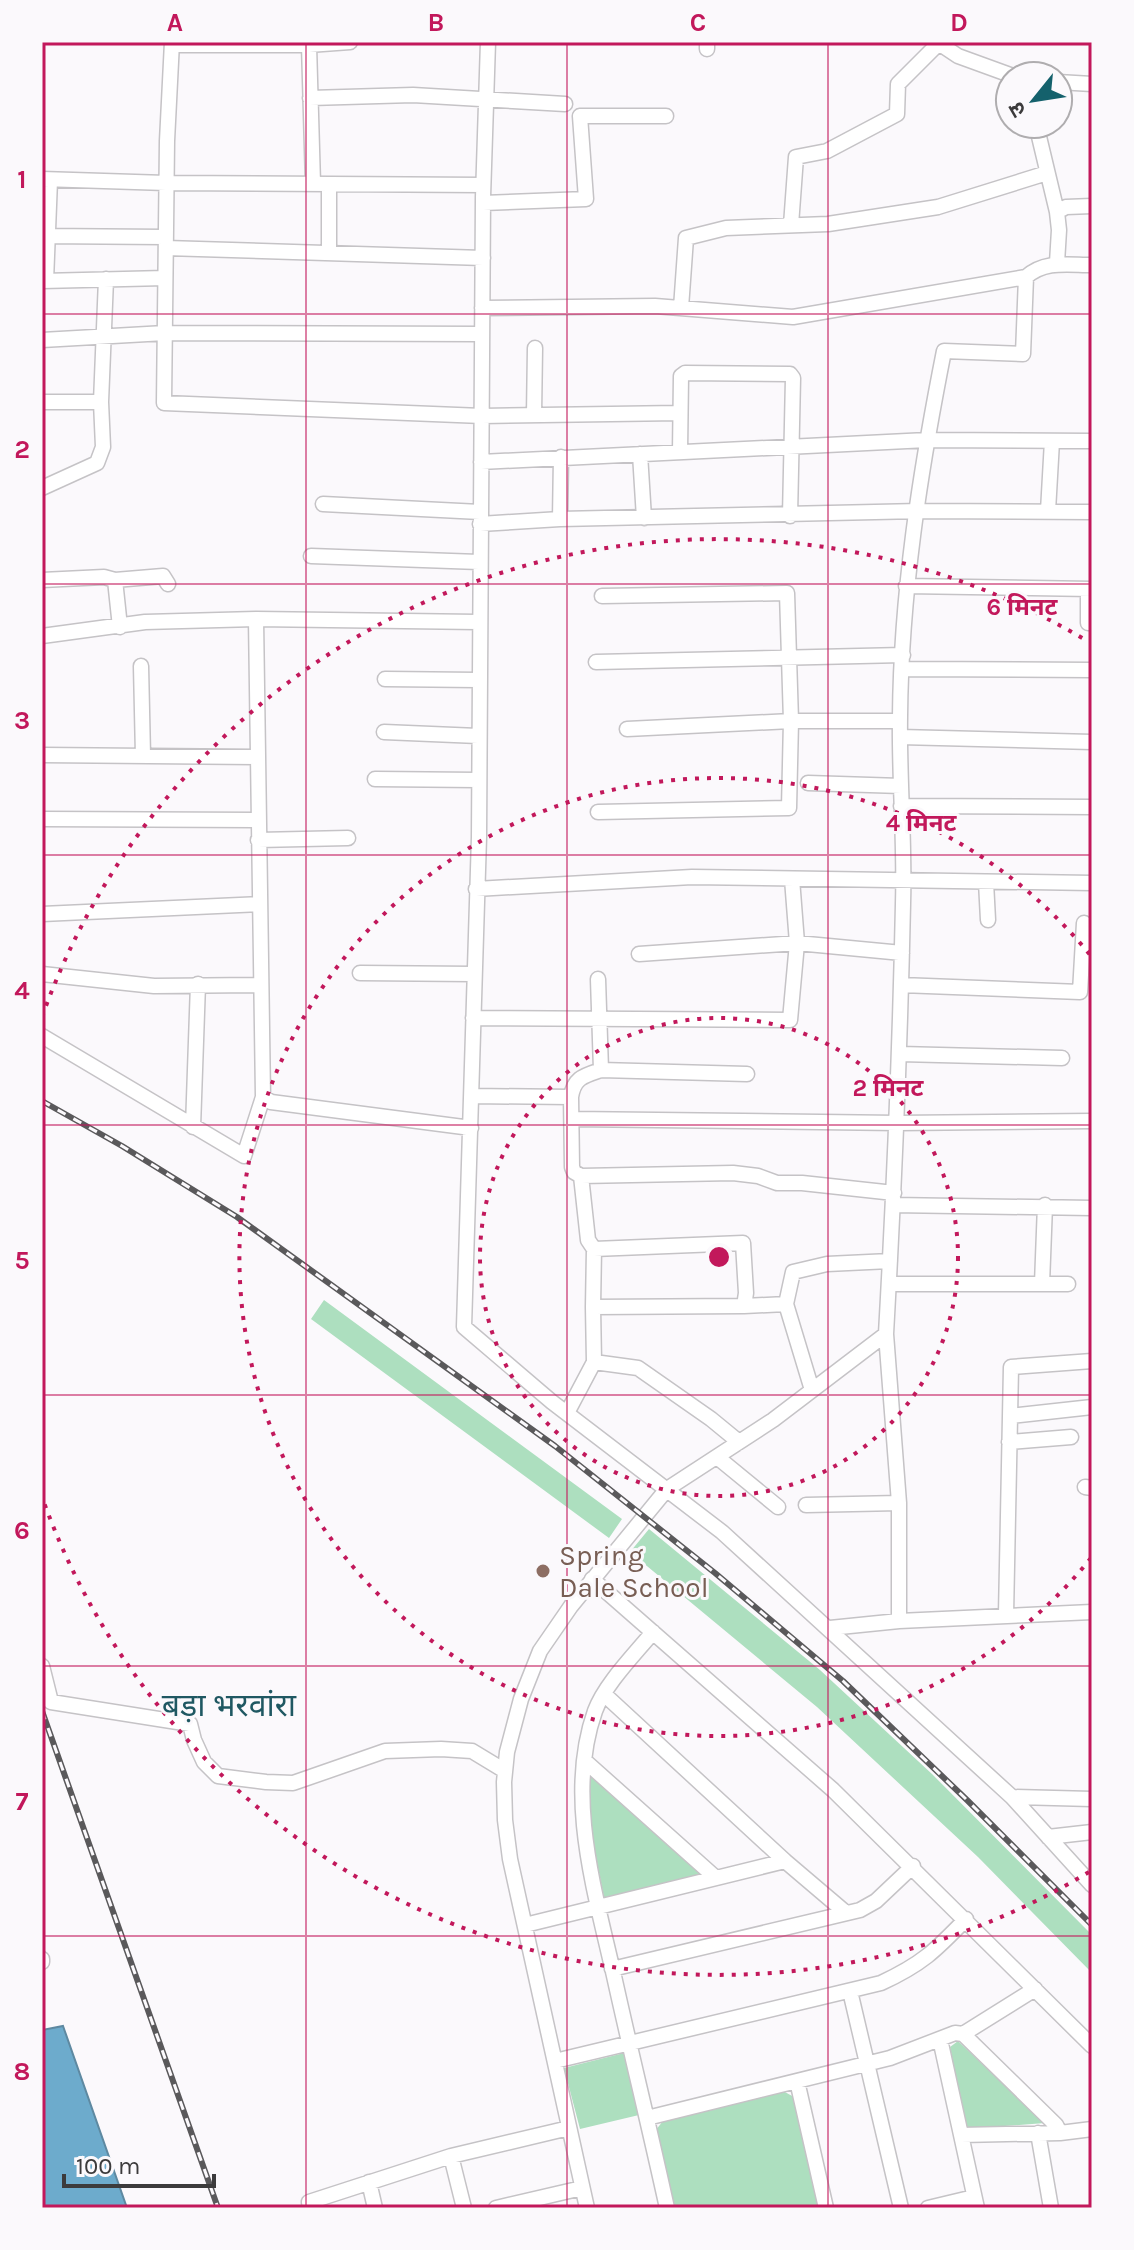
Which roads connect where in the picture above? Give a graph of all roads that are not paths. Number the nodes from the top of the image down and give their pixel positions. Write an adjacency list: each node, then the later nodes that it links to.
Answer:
1 (350, 42): 5 (street)
2 (488, 42): 8 (street)
3 (172, 43): 5 (street); 14 (street)
4 (938, 43): 6 (street); 21 (street)
5 (309, 45): 7 (street)
6 (994, 69)
7 (310, 98): 8 (street); 15 (street)
8 (486, 100): 9 (street); 17 (street)
9 (565, 104)
10 (666, 116): 18 (street)
11 (1040, 140): 12 (street)
12 (1047, 173): 20 (street); 21 (street)
13 (46, 179): 14 (street); 22 (street)
14 (166, 183): 15 (street); 23 (street)
15 (313, 184): 16 (street)
16 (329, 184): 17 (street); 24 (street)
17 (483, 185): 18 (street)
18 (483, 203): 25 (street)
19 (1092, 206): 20 (street)
20 (1057, 212): 26 (street)
21 (791, 225): 33 (street)
22 (45, 236): 23 (street); 31 (street)
23 (165, 243): 24 (street); 29 (street)
24 (329, 253): 25 (street)
25 (483, 258): 32 (street)
26 (1057, 263): 27 (street); 28 (street)
27 (1092, 265)
28 (1026, 277): 33 (street); 44 (street)
29 (165, 278): 30 (street); 34 (street)
30 (106, 279): 31 (street); 36 (street)
31 (44, 281)
32 (482, 308): 33 (street); 35 (street)
33 (681, 308)
34 (165, 333): 35 (street); 36 (street); 43 (street)
35 (482, 334): 43 (street)
36 (105, 337): 37 (street); 40 (street)
37 (42, 340)
38 (535, 348): 42 (street)
39 (42, 402): 40 (street)
40 (101, 402): 52 (street)
41 (679, 413): 42 (street); 47 (street); 48 (street)
42 (534, 415): 43 (street)
43 (482, 416): 51 (street)
44 (927, 440): 45 (street); 47 (street); 56 (street)
45 (1052, 441): 46 (street); 54 (street)
46 (1092, 441)
47 (792, 447): 48 (street); 57 (street)
48 (680, 452): 49 (street)
49 (640, 454): 50 (street); 59 (street)
50 (561, 457): 51 (street); 60 (street)
51 (481, 462): 58 (street)
52 (42, 488)
53 (323, 504): 58 (street)
54 (1048, 511): 55 (street); 56 (street)
55 (1092, 512)
56 (916, 513): 57 (street); 66 (street)
57 (790, 516): 59 (street)
58 (480, 518): 60 (street); 62 (street)
59 (644, 518): 60 (street)
60 (560, 519)
61 (311, 556): 62 (street)
62 (479, 562): 70 (street)
63 (42, 580): 64 (street)
64 (115, 580): 65 (street); 72 (street)
65 (168, 584)
66 (906, 586): 67 (street); 76 (street)
67 (1090, 589): 71 (street)
68 (602, 596): 74 (street)
69 (256, 619): 70 (street); 72 (street); 90 (street)
70 (478, 622): 80 (street)
71 (1092, 623)
72 (120, 627): 73 (street)
73 (42, 636)
74 (789, 656): 75 (street); 76 (street); 81 (street)
75 (596, 662)
76 (902, 662): 78 (street); 82 (street)
77 (141, 666): 89 (street)
78 (1092, 670)
79 (385, 679): 80 (street)
80 (478, 680): 85 (street)
81 (791, 721): 82 (street); 83 (street); 97 (street)
82 (900, 721): 86 (street)
83 (627, 729)
84 (384, 732): 85 (street)
85 (478, 736): 92 (street)
86 (900, 737): 87 (street); 94 (street)
87 (1092, 742)
88 (42, 755): 89 (street)
89 (143, 756): 90 (street)
90 (258, 757): 99 (street)
91 (375, 779): 92 (street)
92 (478, 780): 106 (street)
93 (808, 783): 94 (street)
94 (901, 786): 95 (street)
95 (901, 806): 96 (street); 103 (street)
96 (1092, 807)
97 (598, 812)
98 (42, 819): 99 (street)
99 (259, 820): 101 (street)
100 (348, 838): 101 (street)
101 (258, 840): 107 (street)
102 (792, 879): 103 (street); 106 (street); 111 (street)
103 (903, 881): 104 (street); 112 (street)
104 (986, 882): 105 (street); 109 (street)
105 (1092, 883)
106 (476, 889): 116 (street)
107 (260, 904): 108 (street); 119 (street)
108 (42, 914)
109 (988, 920)
110 (1084, 923): 120 (street)
111 (797, 943): 112 (street); 113 (street); 122 (street)
112 (902, 953): 120 (street)
113 (639, 954)
114 (360, 973): 116 (street)
115 (42, 974): 118 (street)
116 (474, 974): 121 (street)
117 (598, 979): 122 (street)
118 (198, 984): 119 (street); 134 (street)
119 (261, 985): 129 (street)
120 (901, 985): 124 (street)
121 (473, 1018): 122 (street); 128 (street)
122 (599, 1019): 126 (street)
123 (42, 1036): 134 (street)
124 (900, 1054): 125 (street); 133 (street)
125 (1062, 1058)
126 (601, 1070): 127 (street); 130 (street)
127 (747, 1074)
128 (471, 1096): 130 (street); 135 (street)
129 (263, 1097): 134 (street); 135 (street)
130 (571, 1097): 131 (street)
131 (572, 1119): 133 (street); 136 (street)
132 (1092, 1121): 133 (street)
133 (898, 1123): 137 (street)
134 (193, 1127)
135 (471, 1128): 153 (street)
136 (581, 1176): 137 (street); 140 (street)
137 (894, 1199): 138 (street); 141 (street)
138 (1045, 1205): 139 (street); 143 (street)
139 (1092, 1208)
140 (594, 1249): 146 (street); 147 (street)
141 (890, 1261): 142 (street); 145 (street)
142 (889, 1284): 143 (street); 148 (street)
143 (1042, 1284): 144 (street)
144 (1068, 1284)
145 (786, 1304): 146 (street); 151 (street)
146 (744, 1306): 147 (street)
147 (593, 1307): 150 (street)
148 (886, 1334): 151 (street); 160 (street)
149 (1092, 1361): 154 (street)
150 (594, 1362): 153 (street); 156 (street)
151 (812, 1390): 156 (street)
152 (1092, 1407): 154 (street)
153 (567, 1413): 159 (street)
154 (1010, 1416): 157 (street)
155 (1071, 1437): 157 (street)
156 (739, 1442): 158 (street)
157 (1009, 1442): 165 (street)
158 (717, 1457): 159 (street); 162 (street)
159 (667, 1489): 163 (street); 167 (street)
160 (899, 1503): 161 (street); 166 (street)
161 (806, 1505)
162 (778, 1507)
163 (592, 1579): 168 (street); 172 (street)
164 (1092, 1612): 165 (street)
165 (1006, 1615): 166 (street)
166 (899, 1621): 167 (street)
167 (830, 1628): 173 (street)
168 (653, 1632): 170 (street); 178 (street)
169 (42, 1666): 172 (street)
170 (605, 1695): 171 (street); 177 (street)
171 (585, 1761): 179 (street); 181 (street)
172 (505, 1771): 184 (street)
173 (1012, 1797): 174 (street); 176 (street)
174 (1092, 1799)
175 (1092, 1832): 176 (street)
176 (1048, 1837): 180 (street)
177 (785, 1861): 179 (street); 182 (street)
178 (913, 1866): 182 (street); 183 (street)
179 (716, 1878): 181 (street)
180 (1092, 1885)
181 (598, 1907): 184 (street); 185 (street)
182 (845, 1912): 185 (street)
183 (966, 1919): 186 (street); 187 (street)
184 (525, 1925): 192 (street)
185 (612, 1969): 190 (street)
186 (1035, 1989): 188 (street); 191 (street)
187 (850, 1991): 190 (street); 193 (street)
188 (963, 2034): 189 (street); 199 (street)
189 (940, 2039): 193 (street); 200 (street)
190 (629, 2043): 192 (street); 195 (street)
191 (1092, 2046)
192 (555, 2061): 196 (street)
193 (867, 2063): 194 (street); 212 (street)
194 (797, 2081): 195 (street); 211 (street)
195 (647, 2118): 210 (street)
196 (569, 2128): 201 (street); 203 (street)
197 (1092, 2129): 199 (street)
198 (1038, 2133): 199 (street); 200 (street); 214 (street)
199 (1060, 2133)
200 (961, 2135): 204 (street)
201 (451, 2156): 202 (street); 207 (street)
202 (369, 2182): 205 (street); 206 (street)
203 (582, 2188): 208 (street); 209 (street)
204 (976, 2203): 213 (street)
205 (310, 2208)
206 (375, 2208)
207 (464, 2208)
208 (496, 2208)
209 (587, 2208)
210 (667, 2208)
211 (826, 2208)
212 (901, 2208)
213 (928, 2208)
214 (1051, 2208)

